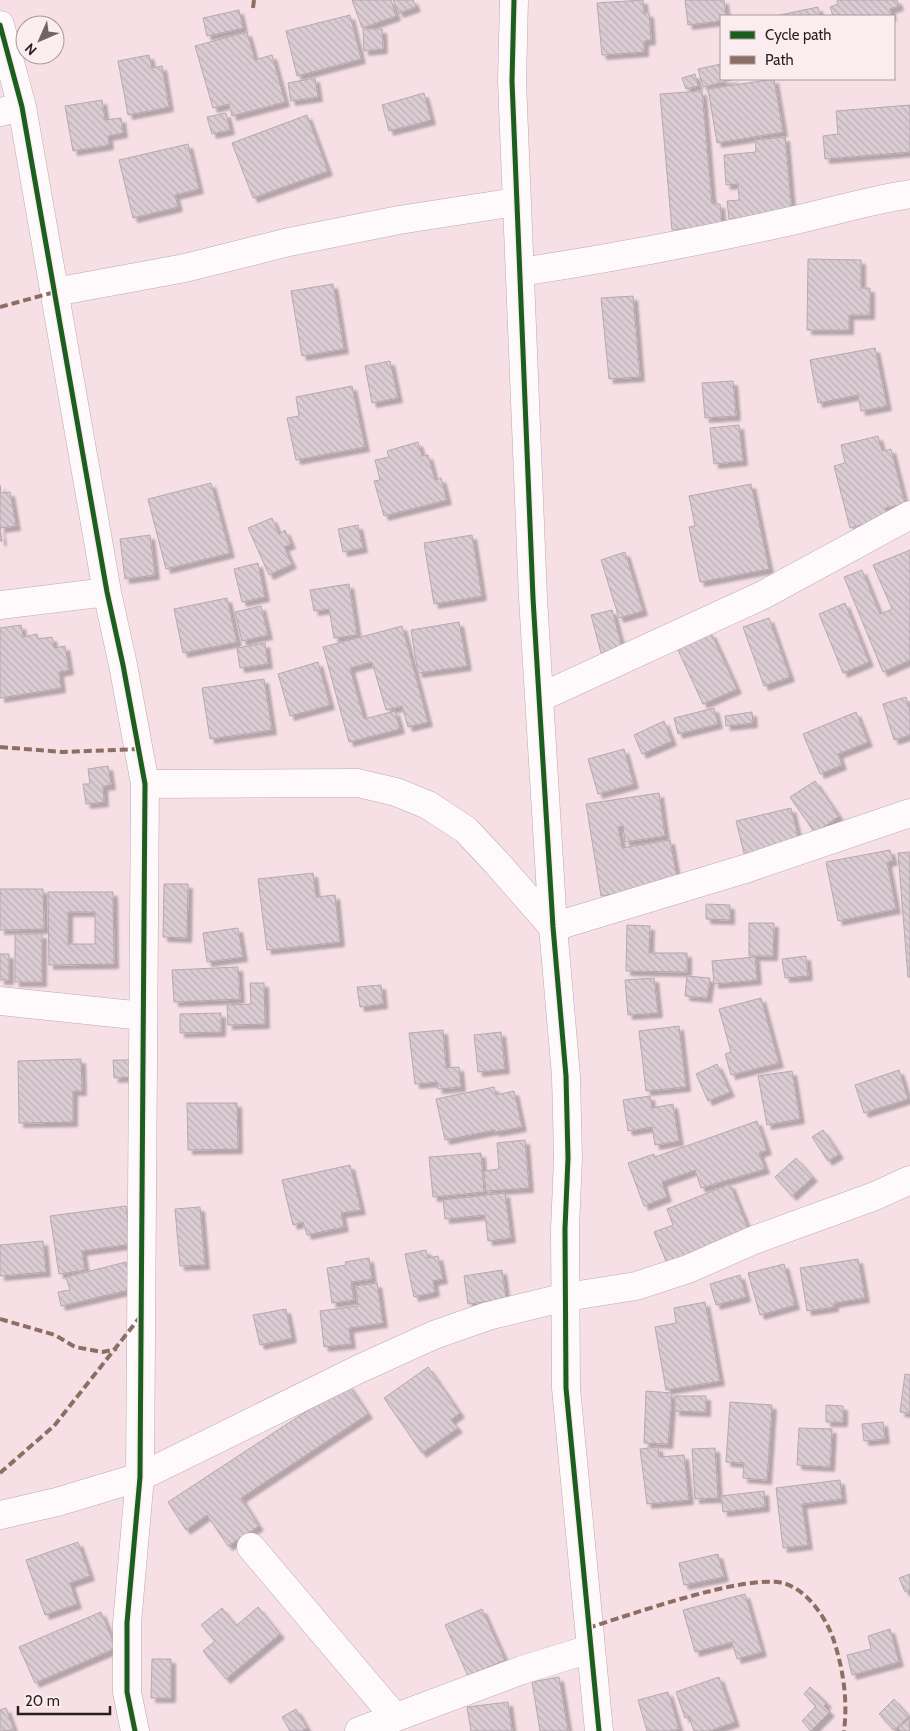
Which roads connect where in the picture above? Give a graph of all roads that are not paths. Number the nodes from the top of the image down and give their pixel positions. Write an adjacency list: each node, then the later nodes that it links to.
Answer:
1 (514, 0): 5 (street)
2 (0, 25): 3 (street)
3 (11, 110): 7 (street)
4 (910, 194): 6 (street)
5 (516, 202): 6 (street); 7 (street)
6 (521, 272): 11 (street)
7 (56, 292): 9 (street)
8 (910, 515): 11 (street)
9 (107, 592): 10 (street); 12 (street)
10 (0, 605)
11 (539, 698): 14 (street)
12 (144, 784): 14 (street); 16 (street)
13 (910, 813): 14 (street)
14 (552, 928): 18 (street)
15 (0, 1001): 16 (street)
16 (143, 1016): 19 (street)
17 (910, 1180): 18 (street)
18 (566, 1297): 19 (street); 22 (street)
19 (140, 1477): 20 (street); 24 (street)
20 (0, 1515)
21 (251, 1547): 23 (street)
22 (590, 1649): 23 (street); 26 (street)
23 (394, 1716): 25 (street)
24 (135, 1731)
25 (359, 1731)
26 (599, 1731)

